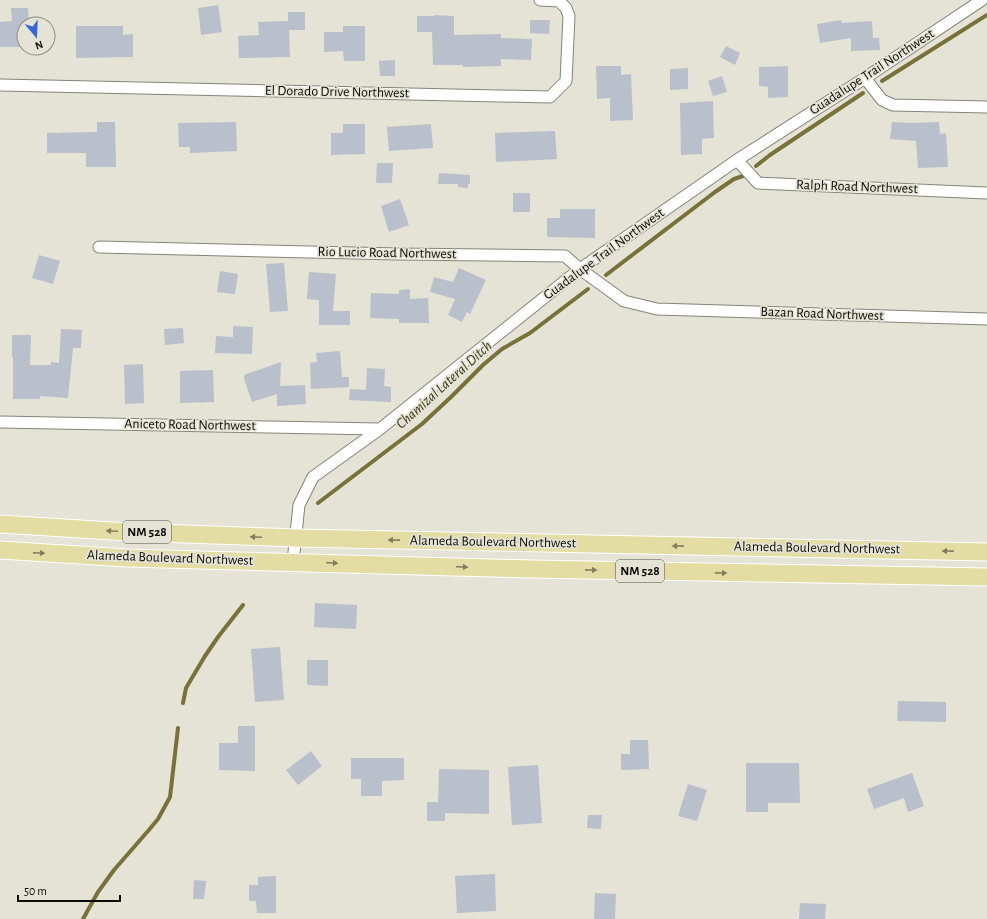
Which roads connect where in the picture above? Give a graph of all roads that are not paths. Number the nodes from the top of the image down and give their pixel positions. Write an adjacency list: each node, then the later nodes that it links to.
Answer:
1 (540, 0): 4 (street, El Dorado Drive Northwest)
2 (982, 0): 3 (street, Guadalupe Trail Northwest)
3 (865, 78): 5 (street); 6 (street, Guadalupe Trail Northwest)
4 (0, 85)
5 (987, 107)
6 (737, 160): 7 (street, Ralph Road Northwest); 9 (street, Guadalupe Trail Northwest)
7 (987, 193)
8 (99, 246): 9 (street, Rio Lucio Road Northwest)
9 (580, 269): 10 (street, Rio Lucio Road Northwest); 13 (street, Guadalupe Trail Northwest)
10 (657, 309): 11 (street, Bazan Road Northwest)
11 (987, 319)
12 (0, 422): 13 (street, Aniceto Road Northwest)
13 (380, 428): 15 (street, Guadalupe Trail Northwest)
14 (0, 524): 15 (main road, Alameda Boulevard Northwest / NM 528, one-way to 14)
15 (295, 538): 17 (main road, Alameda Boulevard Northwest / NM 528, one-way to 15); 18 (street, Guadalupe Trail Northwest)
16 (0, 550): 18 (main road, Alameda Boulevard Northwest / NM 528, one-way to 18)
17 (987, 552)
18 (293, 562): 19 (main road, Alameda Boulevard Northwest / NM 528, one-way to 19)
19 (987, 577)

